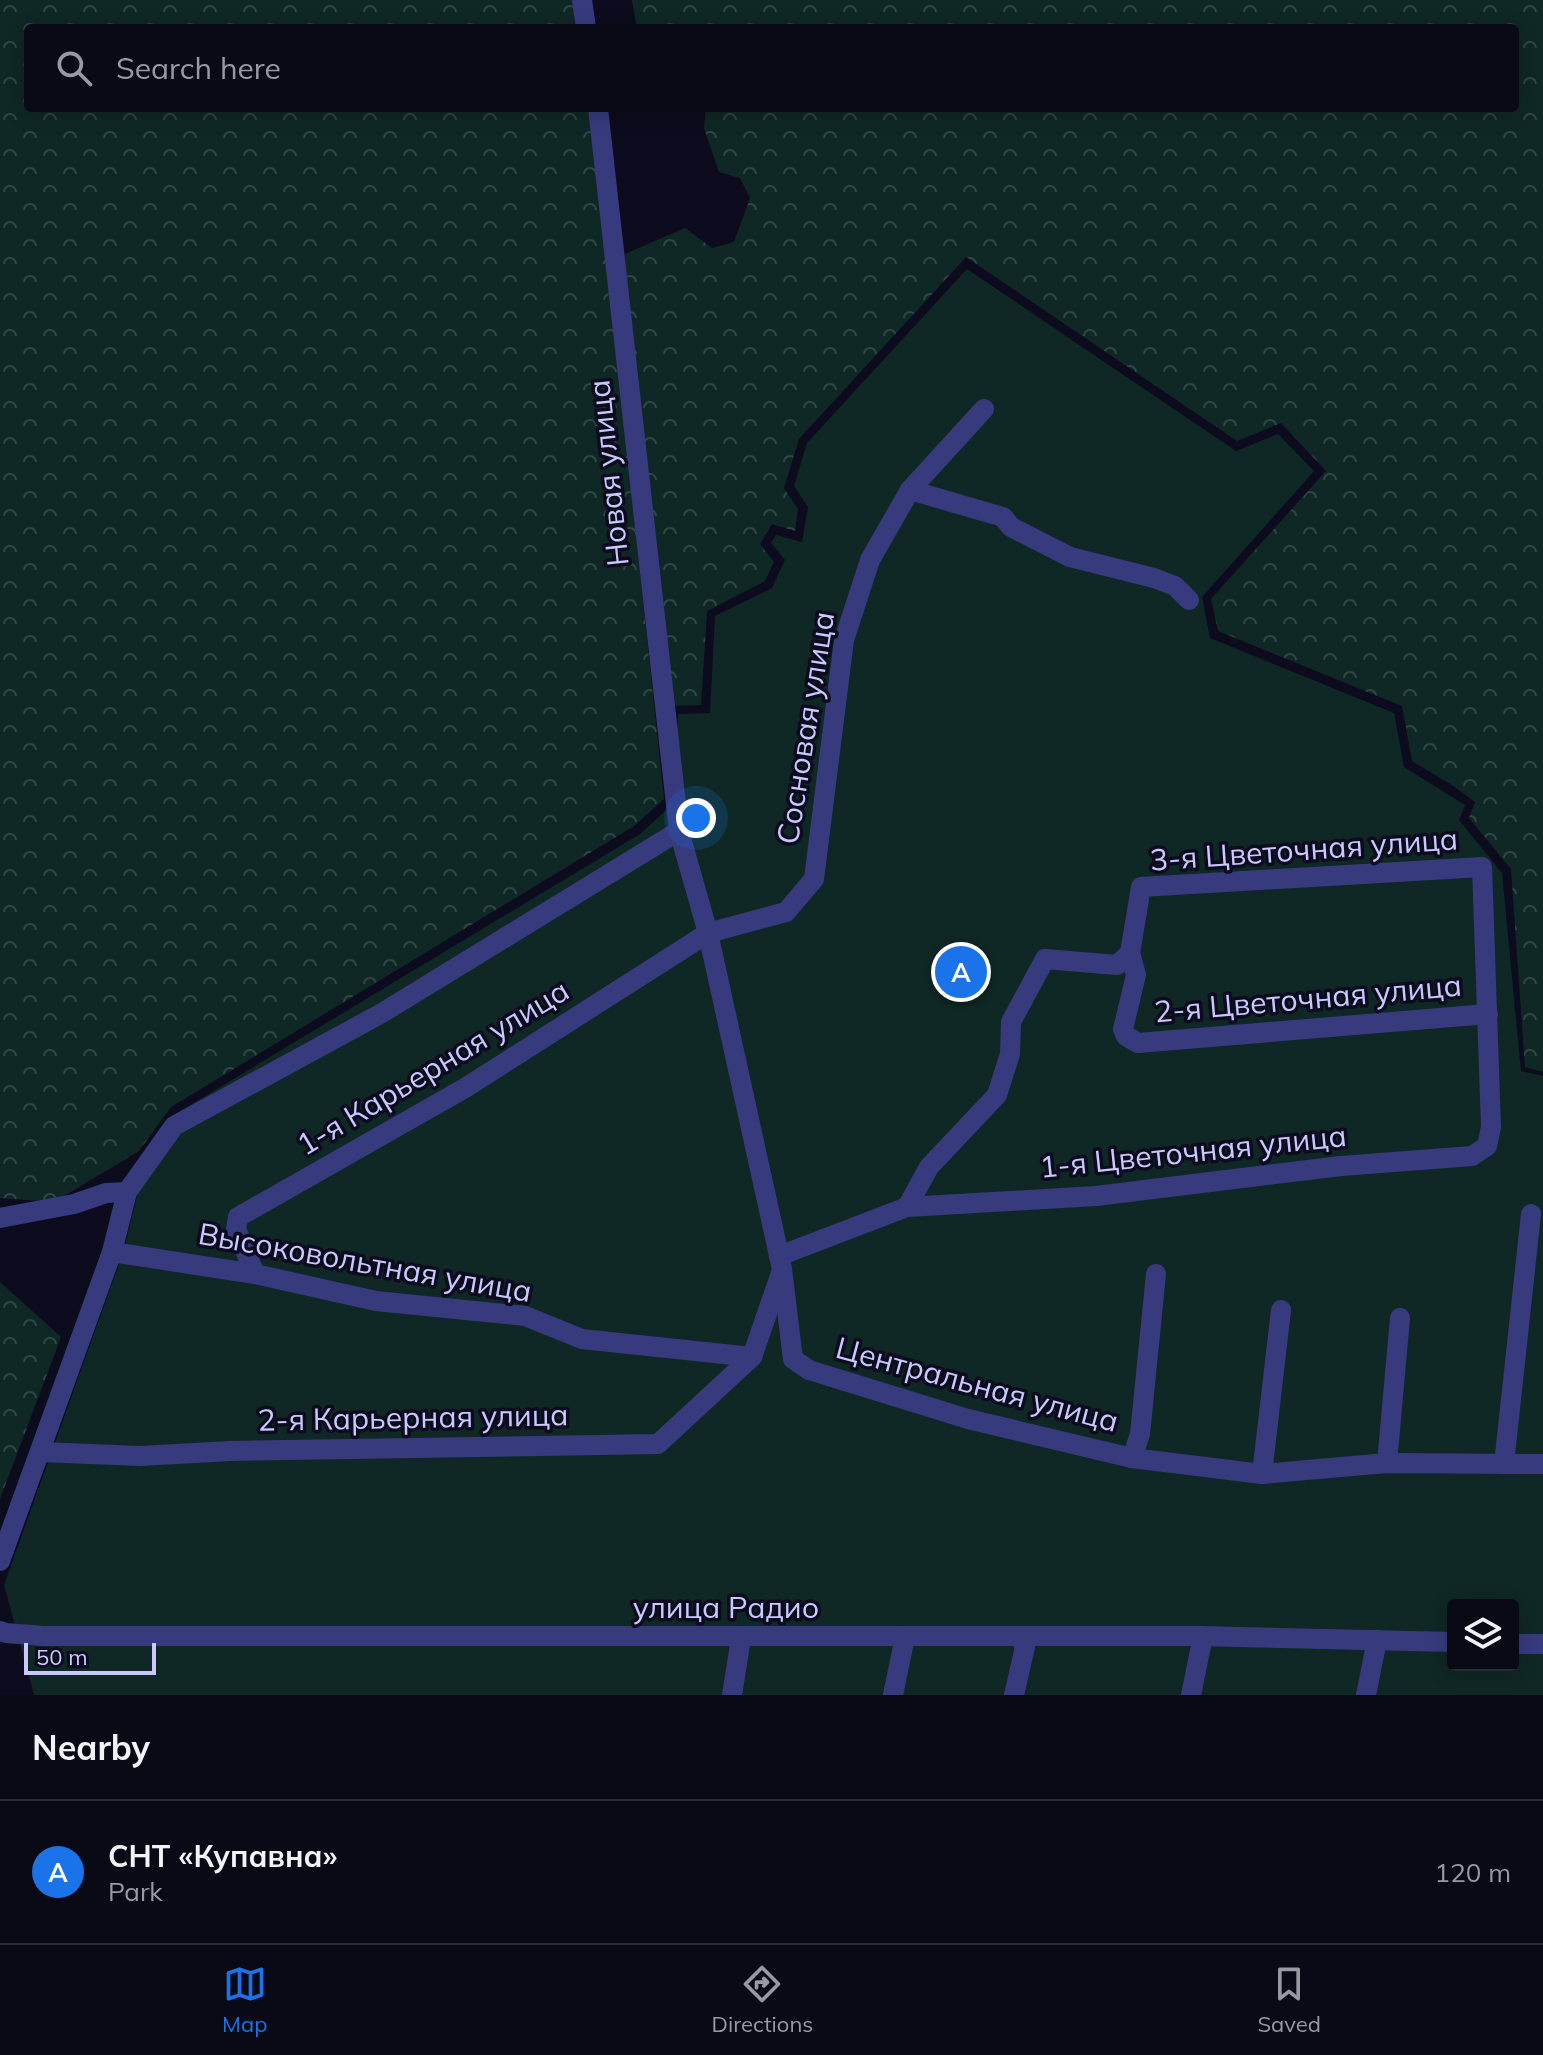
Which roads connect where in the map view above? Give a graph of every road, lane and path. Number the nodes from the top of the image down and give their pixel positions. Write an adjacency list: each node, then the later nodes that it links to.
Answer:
1 (582, 0): 2 (street)
2 (585, 24)
3 (598, 112): 7 (street, Новая улица)
4 (984, 409): 5 (street, Сосновая улица)
5 (910, 490): 6 (street); 8 (street, Сосновая улица)
6 (1189, 600)
7 (679, 831): 8 (street, Центральная улица); 11 (street)
8 (708, 933): 16 (street, Центральная улица); 17 (street, 1-я Карьерная улица)
9 (1130, 953): 10 (street, 2-я Цветочная улица); 10 (street, 3-я Цветочная улица); 12 (street)
10 (1488, 1014): 12 (street, 1-я Цветочная улица)
11 (127, 1192): 14 (street); 15 (street)
12 (907, 1207): 16 (street, 1-я Цветочная улица)
13 (1531, 1214): 25 (street)
14 (0, 1218)
15 (112, 1252): 17 (street, Высоковольтная улица); 22 (street)
16 (781, 1262): 21 (street); 23 (street, Центральная улица)
17 (255, 1274): 21 (street, Высоковольтная улица)
18 (1156, 1274): 23 (street)
19 (1281, 1310): 27 (street)
20 (1400, 1318): 24 (street)
21 (752, 1357): 22 (street, 2-я Карьерная улица)
22 (41, 1452): 28 (street)
23 (1132, 1458): 27 (street, Центральная улица)
24 (1387, 1463): 25 (street, Центральная улица); 27 (street, Центральная улица)
25 (1504, 1464): 26 (street, Центральная улица)
26 (1543, 1464)
27 (1262, 1474)
28 (0, 1561)
29 (0, 1631): 33 (street, улица Радио)
30 (1203, 1636): 32 (street, улица Радио); 34 (street, улица Радио); 41 (street)
31 (905, 1637): 32 (street, улица Радио); 33 (street, улица Радио); 39 (street)
32 (1020, 1637): 40 (street)
33 (741, 1638): 38 (street)
34 (1377, 1640): 35 (street, улица Радио); 42 (street)
35 (1447, 1642)
36 (1519, 1644): 37 (street)
37 (1543, 1644)
38 (732, 1695)
39 (893, 1695)
40 (1014, 1695)
41 (1191, 1695)
42 (1366, 1695)

